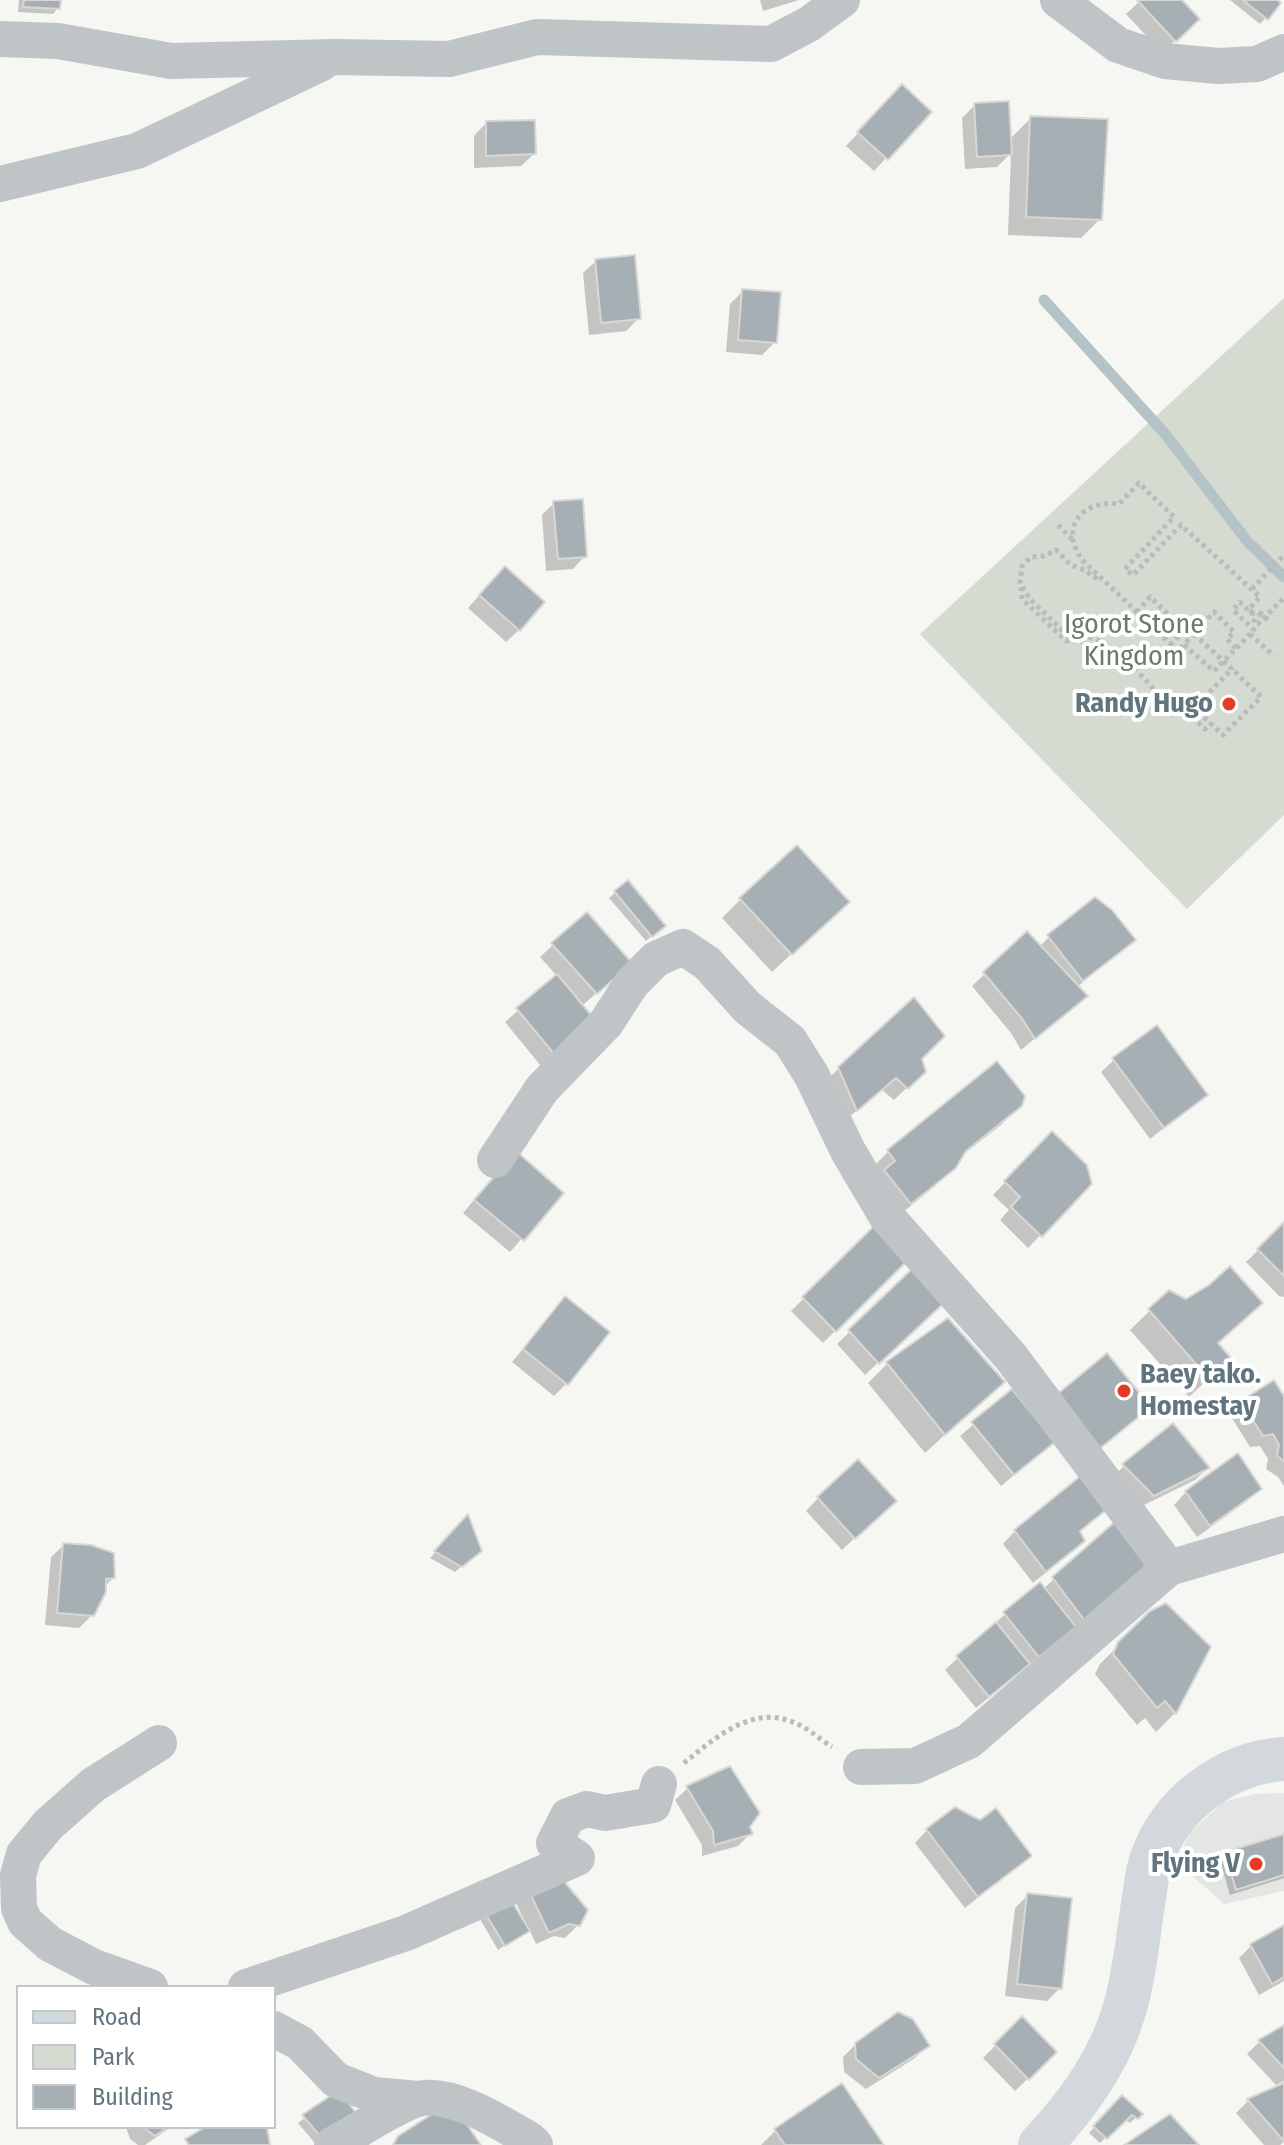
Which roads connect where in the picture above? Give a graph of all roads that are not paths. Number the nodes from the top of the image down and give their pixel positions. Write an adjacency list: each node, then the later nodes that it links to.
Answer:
1 (842, 0): 5 (street)
2 (1058, 0): 4 (street)
3 (0, 39): 5 (street)
4 (1284, 52)
5 (335, 57): 6 (street)
6 (0, 184)
7 (495, 1160): 9 (street)
8 (1284, 1534): 9 (street)
9 (1169, 1568): 12 (street)
10 (159, 1743): 14 (street)
11 (1284, 1759): 20 (main road)
12 (861, 1767)
13 (659, 1784): 15 (street)
14 (144, 1985)
15 (252, 1985)
16 (276, 2030): 17 (street)
17 (418, 2099): 18 (street); 19 (street)
18 (332, 2145)
19 (535, 2145)
20 (1040, 2145)

